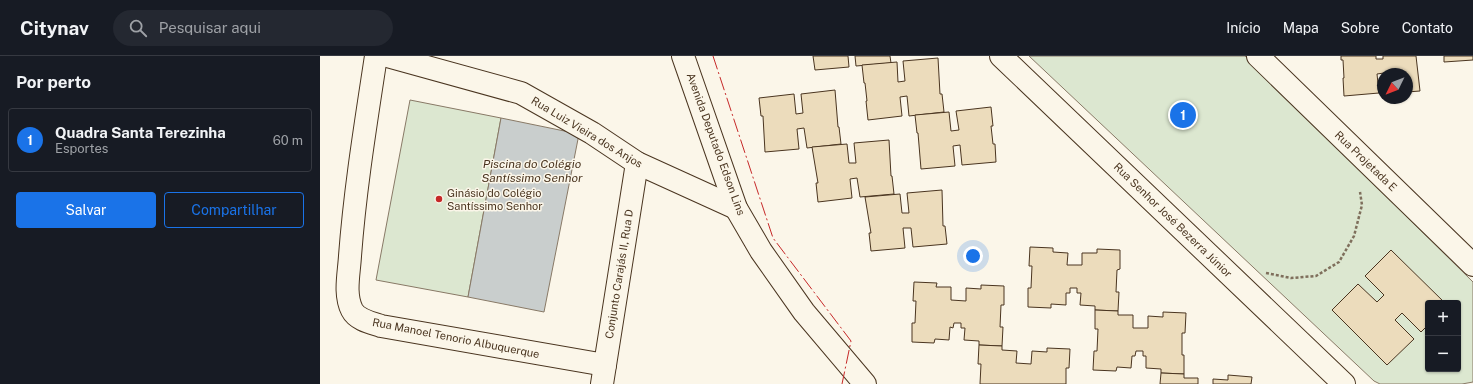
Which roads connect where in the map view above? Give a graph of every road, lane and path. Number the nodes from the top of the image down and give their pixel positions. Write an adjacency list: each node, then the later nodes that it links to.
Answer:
1 (376, 56): 11 (street, Rua Manoel Tenorio Albuquerque)
2 (387, 56): 6 (street, Rua Luiz Vieira dos Anjos)
3 (683, 56): 8 (street, Avenida Deputado Edson Lins)
4 (1001, 56): 13 (street, Rua Senhor José Bezerra Júnior)
5 (1258, 56): 9 (street, Rua Projetada E)
6 (637, 163): 8 (street, Rua Luiz Vieira dos Anjos); 11 (street, Conjunto Carajás II, Rua D)
7 (1360, 190): 10 (path)
8 (736, 208): 12 (street, Avenida Deputado Edson Lins)
9 (1473, 265)
10 (1263, 272)
11 (603, 375)
12 (866, 384)
13 (1344, 384)

